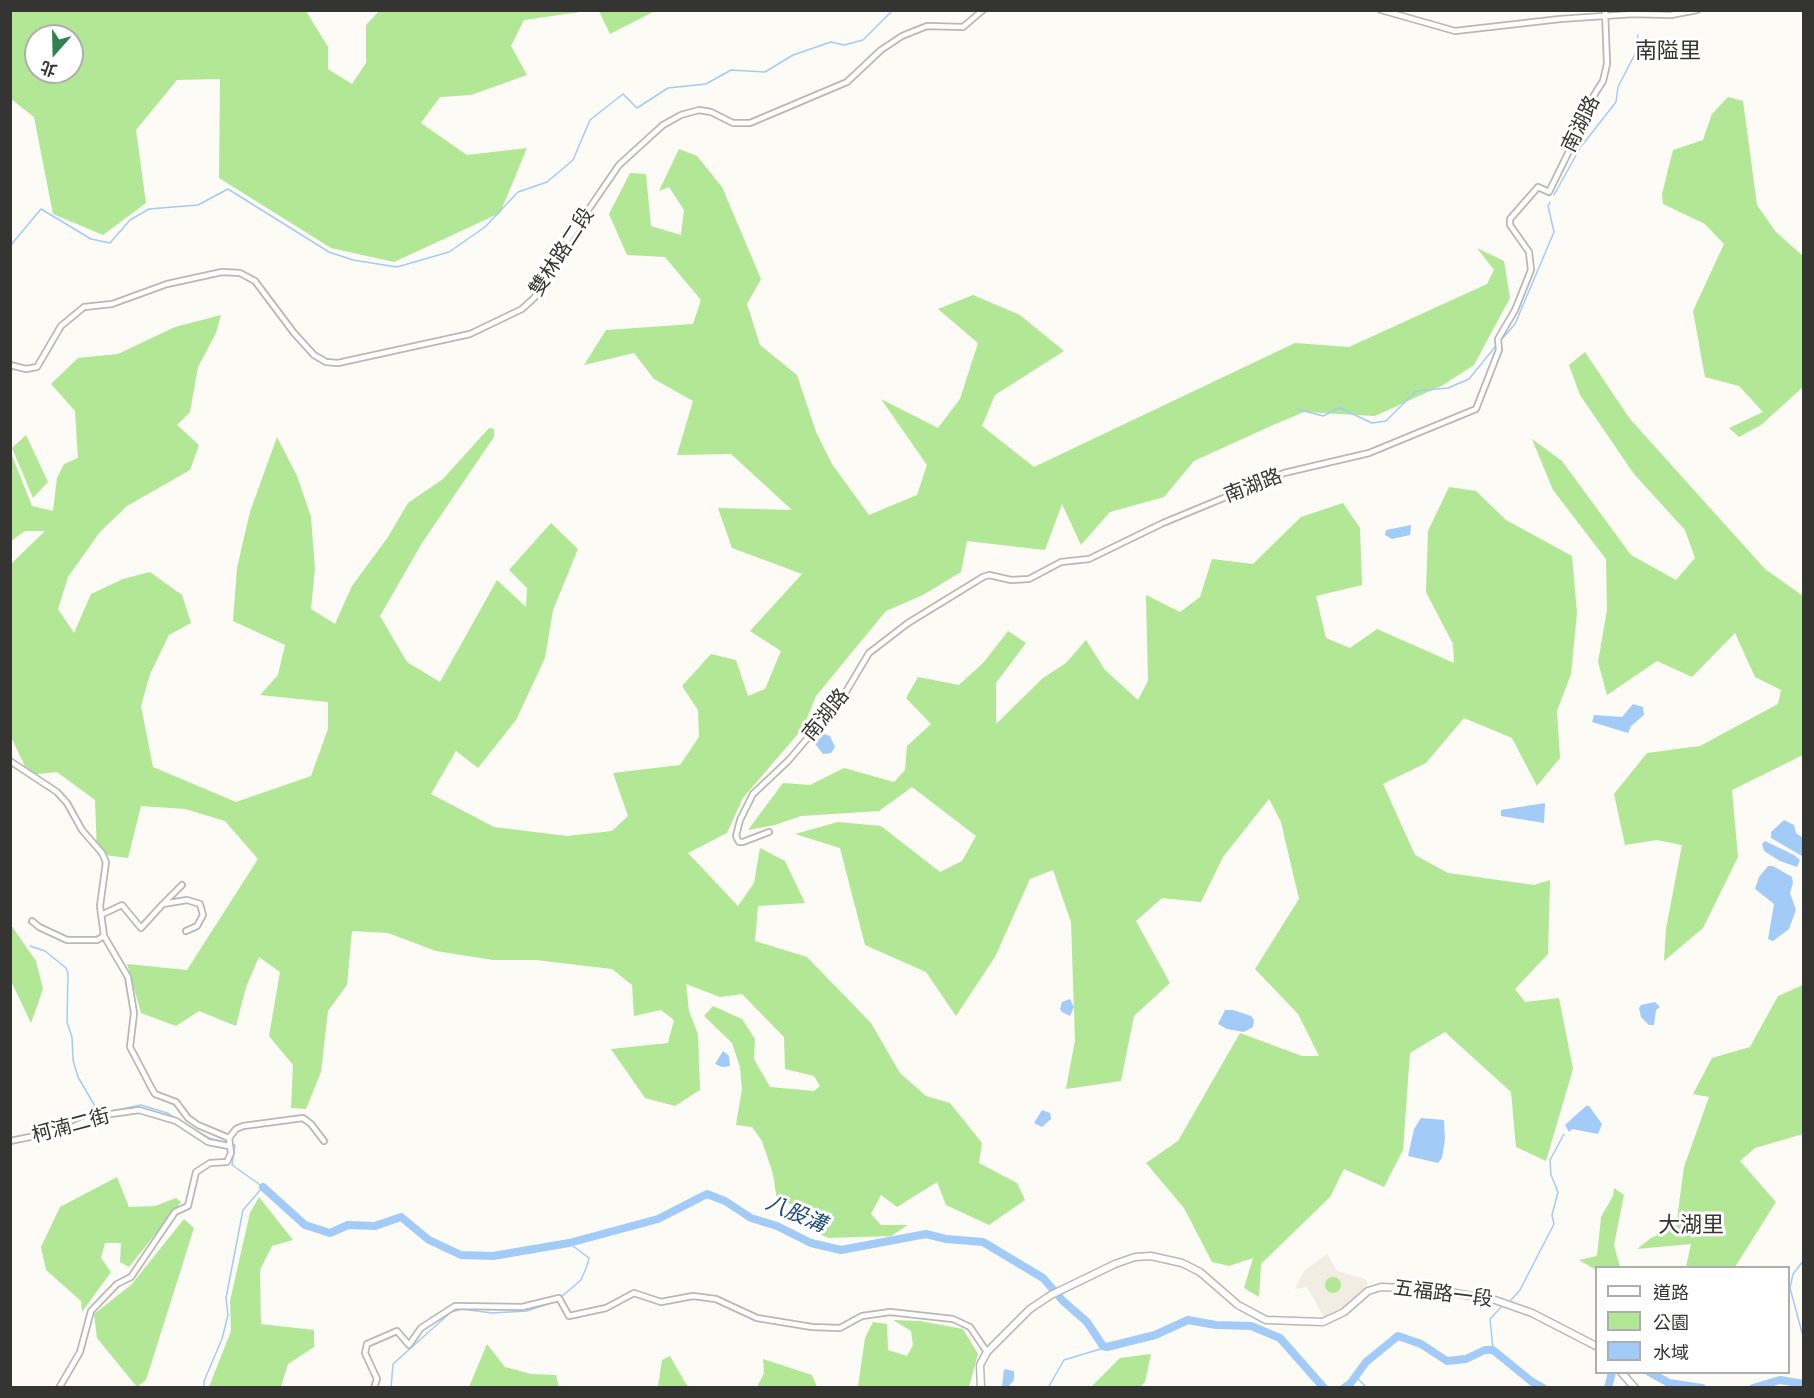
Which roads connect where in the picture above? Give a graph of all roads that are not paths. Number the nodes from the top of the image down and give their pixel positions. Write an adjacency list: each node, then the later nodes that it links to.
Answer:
1 (983, 10): 5 (street, 雙林路二段)
2 (1381, 10): 4 (street)
3 (1697, 10): 4 (street)
4 (1605, 13): 7 (street, 南湖路)
5 (10, 365)
6 (10, 761): 10 (street)
7 (769, 832)
8 (182, 885): 9 (street)
9 (163, 904): 10 (street); 12 (street)
10 (103, 914): 13 (street)
11 (32, 921): 13 (street)
12 (186, 931)
13 (104, 936): 14 (street)
14 (229, 1138): 16 (street); 17 (street)
15 (10, 1141): 17 (street, 柯湳二街)
16 (324, 1141)
17 (230, 1146): 21 (street)
18 (1595, 1345): 19 (main road, 五福路一段)
19 (987, 1352): 22 (street); 23 (main road)
20 (1623, 1374): 24 (main road)
21 (59, 1388)
22 (374, 1388)
23 (981, 1388)
24 (1635, 1388)

